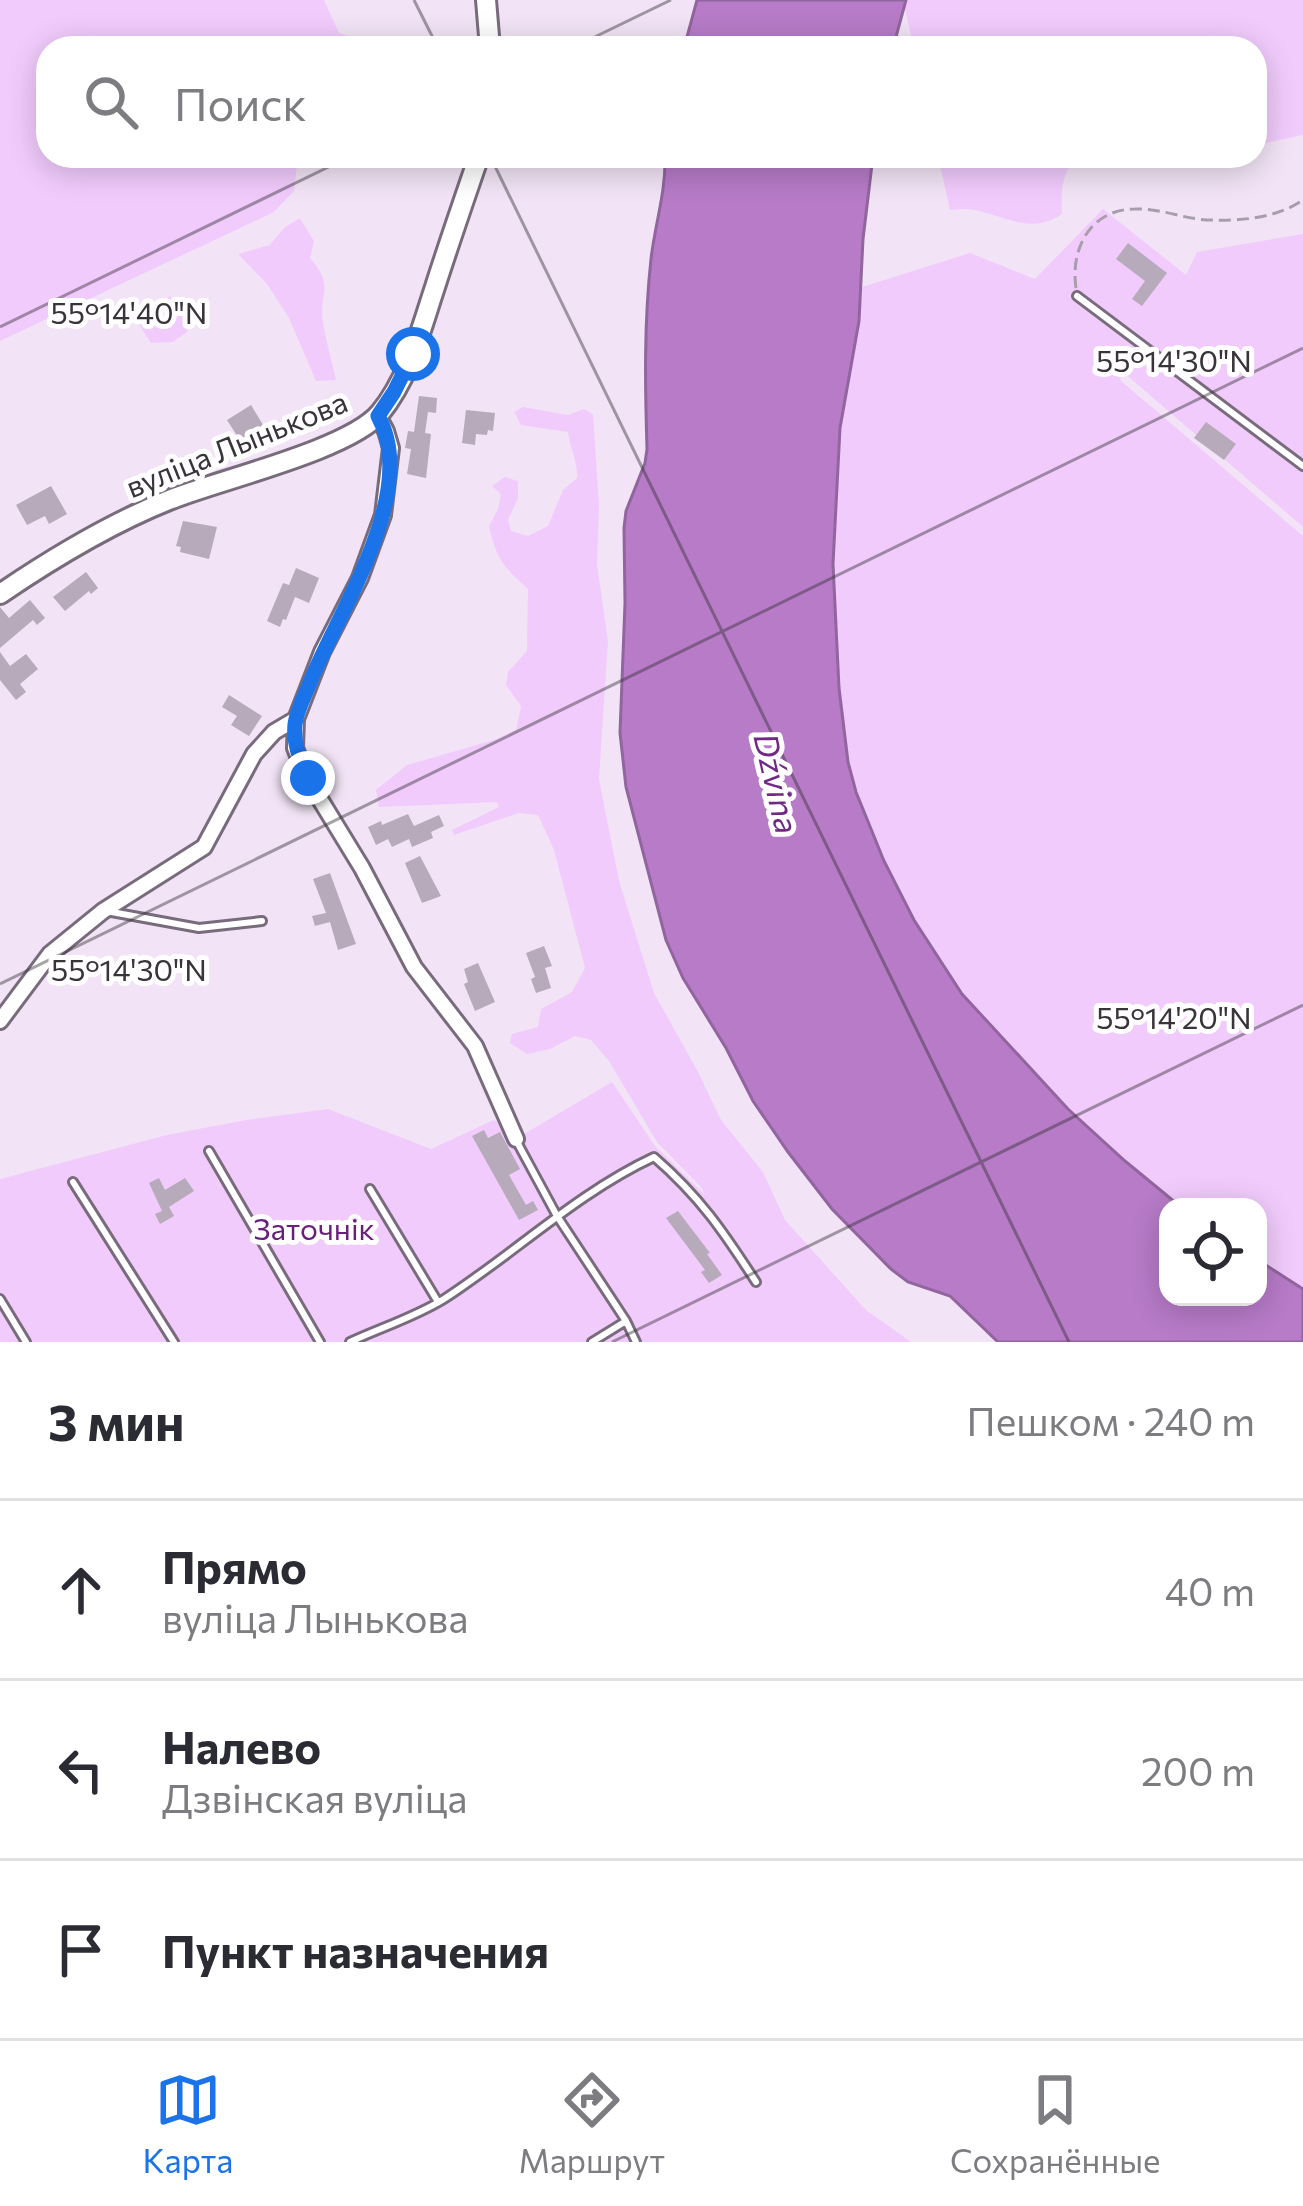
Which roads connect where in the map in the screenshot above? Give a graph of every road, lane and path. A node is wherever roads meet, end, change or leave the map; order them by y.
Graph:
1 (487, 0) edge
2 (489, 36) edge
3 (475, 168) edge
4 (1303, 200) edge
5 (1077, 296) joint
6 (378, 416) junction
7 (1303, 466) edge
8 (0, 594) edge
9 (296, 719) junction
10 (103, 911) junction
11 (262, 921) dead end
12 (0, 1021) edge
13 (516, 1139) joint
14 (209, 1151) dead end
15 (73, 1182) dead end
16 (370, 1189) dead end
17 (557, 1216) junction
18 (756, 1282) dead end
19 (0, 1299) edge
20 (438, 1302) junction
21 (626, 1321) junction
22 (26, 1342) edge
23 (174, 1342) edge
24 (320, 1342) edge
25 (350, 1342) edge
26 (592, 1342) edge
27 (636, 1342) edge

1 - 2 street
3 - 6 street, вуліца Лынькова
4 - 5 path
5 - 7 lane
6 - 8 street, вуліца Лынькова
6 - 9 street
9 - 10 street
9 - 13 street
10 - 11 lane
10 - 12 street
13 - 17 lane
14 - 24 lane
15 - 23 lane
16 - 20 lane
17 - 18 lane
17 - 20 lane
17 - 21 lane
19 - 22 lane
20 - 25 lane
21 - 26 lane
21 - 27 lane

